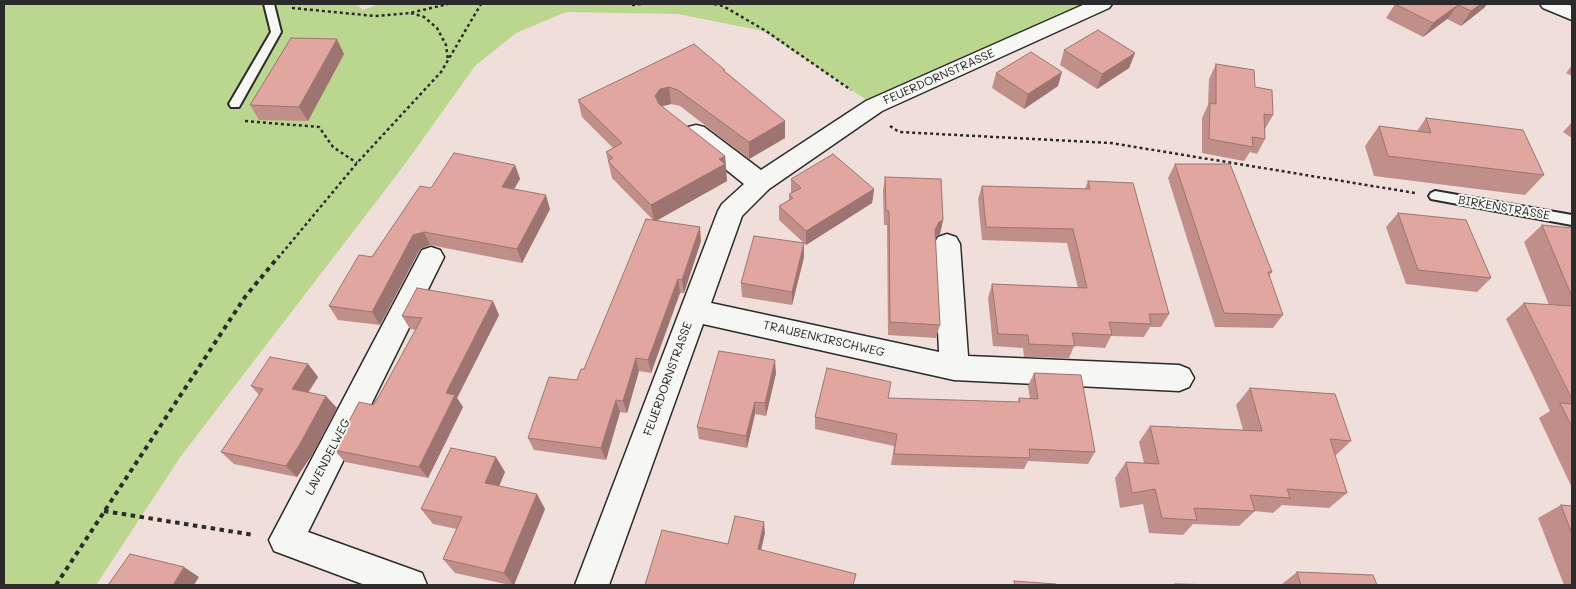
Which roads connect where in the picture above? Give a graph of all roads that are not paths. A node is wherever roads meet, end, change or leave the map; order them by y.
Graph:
1 (269, 4) edge
2 (1102, 4) edge
3 (1550, 4) edge
4 (1572, 14) edge
5 (235, 104) road end
6 (678, 120) edge
7 (760, 183) junction
8 (1435, 196) road end
9 (1572, 220) edge
10 (948, 244) dead end
11 (431, 257) dead end
12 (693, 310) junction
13 (954, 368) junction
14 (1179, 378) dead end
15 (410, 585) edge
16 (592, 585) edge

1 - 5 lane
2 - 7 street, FEUERDORNSTRASSE
3 - 4 street
6 - 7 street
7 - 12 street, FEUERDORNSTRASSE
8 - 9 lane, BIRKENSTRASSE
10 - 13 street
11 - 15 street, LAVENDELWEG
12 - 13 street, TRAUBENKIRSCHWEG
12 - 16 street, FEUERDORNSTRASSE
13 - 14 street, TRAUBENKIRSCHWEG

